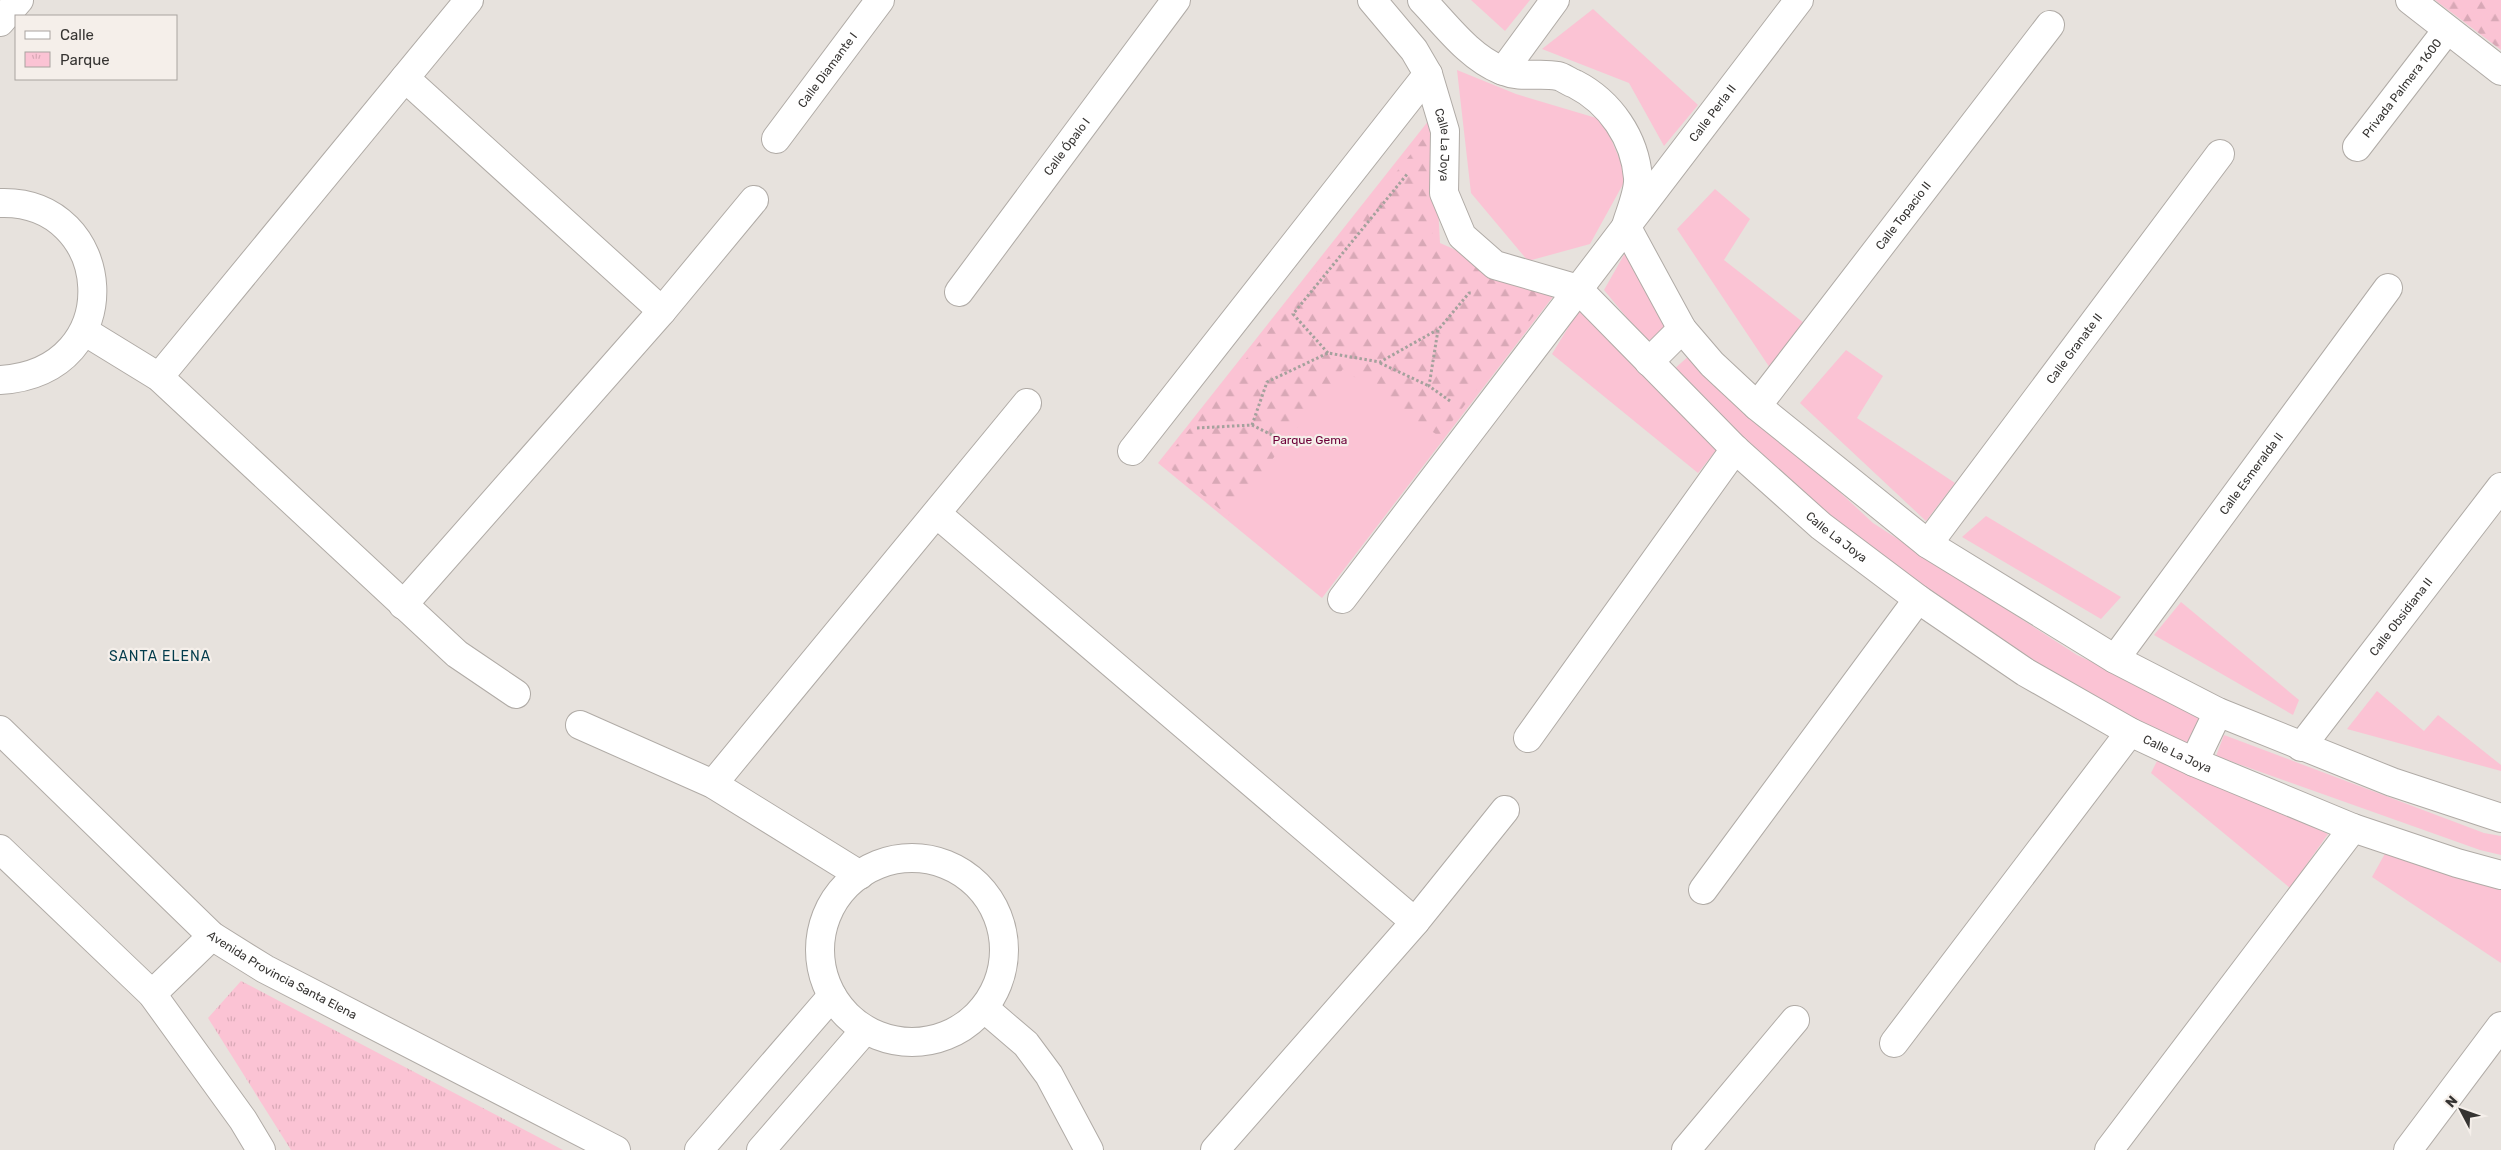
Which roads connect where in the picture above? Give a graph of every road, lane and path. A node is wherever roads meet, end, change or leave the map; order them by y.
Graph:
1 (19, 0) edge
2 (469, 0) edge
3 (880, 0) edge
4 (1176, 0) edge
5 (1372, 0) edge
6 (1422, 0) edge
7 (1555, 0) edge
8 (1799, 0) edge
9 (2410, 0) edge
10 (0, 22) edge
11 (2050, 25) dead end
12 (2448, 30) junction
13 (1502, 71) junction
14 (2501, 71) edge
15 (1428, 74) junction
16 (405, 78) junction
17 (776, 139) dead end
18 (2357, 146) dead end
19 (2220, 154) dead end
20 (1410, 170) dead end
21 (754, 200) dead end
22 (0, 204) edge
23 (1626, 226) junction
24 (2388, 288) dead end
25 (1578, 289) junction
26 (959, 292) dead end
27 (1478, 296) dead end
28 (662, 311) junction
29 (1682, 329) junction
30 (1438, 330) junction
31 (84, 331) junction
32 (1328, 353) junction
33 (1380, 362) junction
34 (1649, 362) junction
35 (159, 377) junction
36 (0, 380) edge
37 (1429, 386) junction
38 (1026, 403) dead end
39 (1456, 405) dead end
40 (1757, 406) junction
41 (1252, 425) junction
42 (1197, 428) dead end
43 (1282, 440) dead end
44 (1734, 449) junction
45 (1132, 451) dead end
46 (2501, 487) edge
47 (937, 514) junction
48 (1928, 544) junction
49 (1342, 599) dead end
50 (1918, 599) junction
51 (402, 605) junction
52 (2115, 660) junction
53 (516, 694) dead end
54 (2218, 712) junction
55 (580, 725) dead end
56 (0, 730) edge
57 (2130, 732) junction
58 (1528, 738) dead end
59 (2301, 747) junction
60 (2194, 762) junction
61 (713, 784) junction
62 (1505, 810) dead end
63 (2501, 818) edge
64 (2354, 828) junction
65 (0, 850) edge
66 (860, 875) junction
67 (2501, 875) edge
68 (1703, 890) dead end
69 (1415, 922) junction
70 (212, 936) junction
71 (152, 994) junction
72 (832, 996) junction
73 (984, 1008) junction
74 (1794, 1020) dead end
75 (2501, 1026) edge
76 (865, 1030) junction
77 (1894, 1043) dead end
78 (1694, 1147) edge
79 (261, 1150) edge
80 (616, 1150) edge
81 (698, 1150) edge
82 (761, 1150) edge
83 (1088, 1150) edge
84 (1215, 1150) edge
85 (2108, 1150) edge
86 (2408, 1150) edge

1 - 10 street
2 - 16 street
3 - 17 street, Calle Diamante I
4 - 26 street, Calle Ópalo I
5 - 15 street, Calle La Joya
6 - 13 street
7 - 13 street
8 - 23 street, Calle Perla II
9 - 12 street
11 - 40 street, Calle Topacio II
12 - 14 street
12 - 18 street, Privada Palmera 1600
13 - 23 street
15 - 25 street, Calle La Joya
15 - 45 street
16 - 28 street
16 - 35 street
19 - 48 street, Calle Granate II
20 - 32 path
21 - 28 street
22 - 31 street
23 - 25 street, Calle Perla II
23 - 29 street
24 - 52 street, Calle Esmeralda II
25 - 34 street, Calle La Joya
25 - 49 street, Calle Perla II
27 - 30 path
28 - 51 street
29 - 34 street
29 - 40 street
30 - 33 path
30 - 37 path
31 - 35 street
31 - 36 street
32 - 33 path
32 - 41 path
33 - 37 path
34 - 44 street, Calle La Joya
35 - 51 street
37 - 39 path
38 - 47 street
40 - 48 street
41 - 42 path
41 - 43 path
44 - 50 street, Calle La Joya
44 - 58 street
46 - 59 street, Calle Obsidiana II
47 - 61 street
47 - 69 street
48 - 52 street
50 - 57 street, Calle La Joya
50 - 68 street
51 - 53 street
52 - 54 street
54 - 59 street
54 - 60 street
55 - 61 street
56 - 70 street, Avenida Provincia Santa Elena
57 - 60 street, Calle La Joya
57 - 77 street
59 - 63 street
60 - 64 street, Calle La Joya
61 - 66 street
62 - 69 street
64 - 67 street, Calle La Joya
64 - 85 street
65 - 71 street
66 - 72 street
66 - 73 street
69 - 84 street
70 - 71 street
70 - 80 street, Avenida Provincia Santa Elena
71 - 79 street
72 - 76 street
72 - 81 street
73 - 76 street
73 - 83 street
74 - 78 street
75 - 86 street
76 - 82 street

